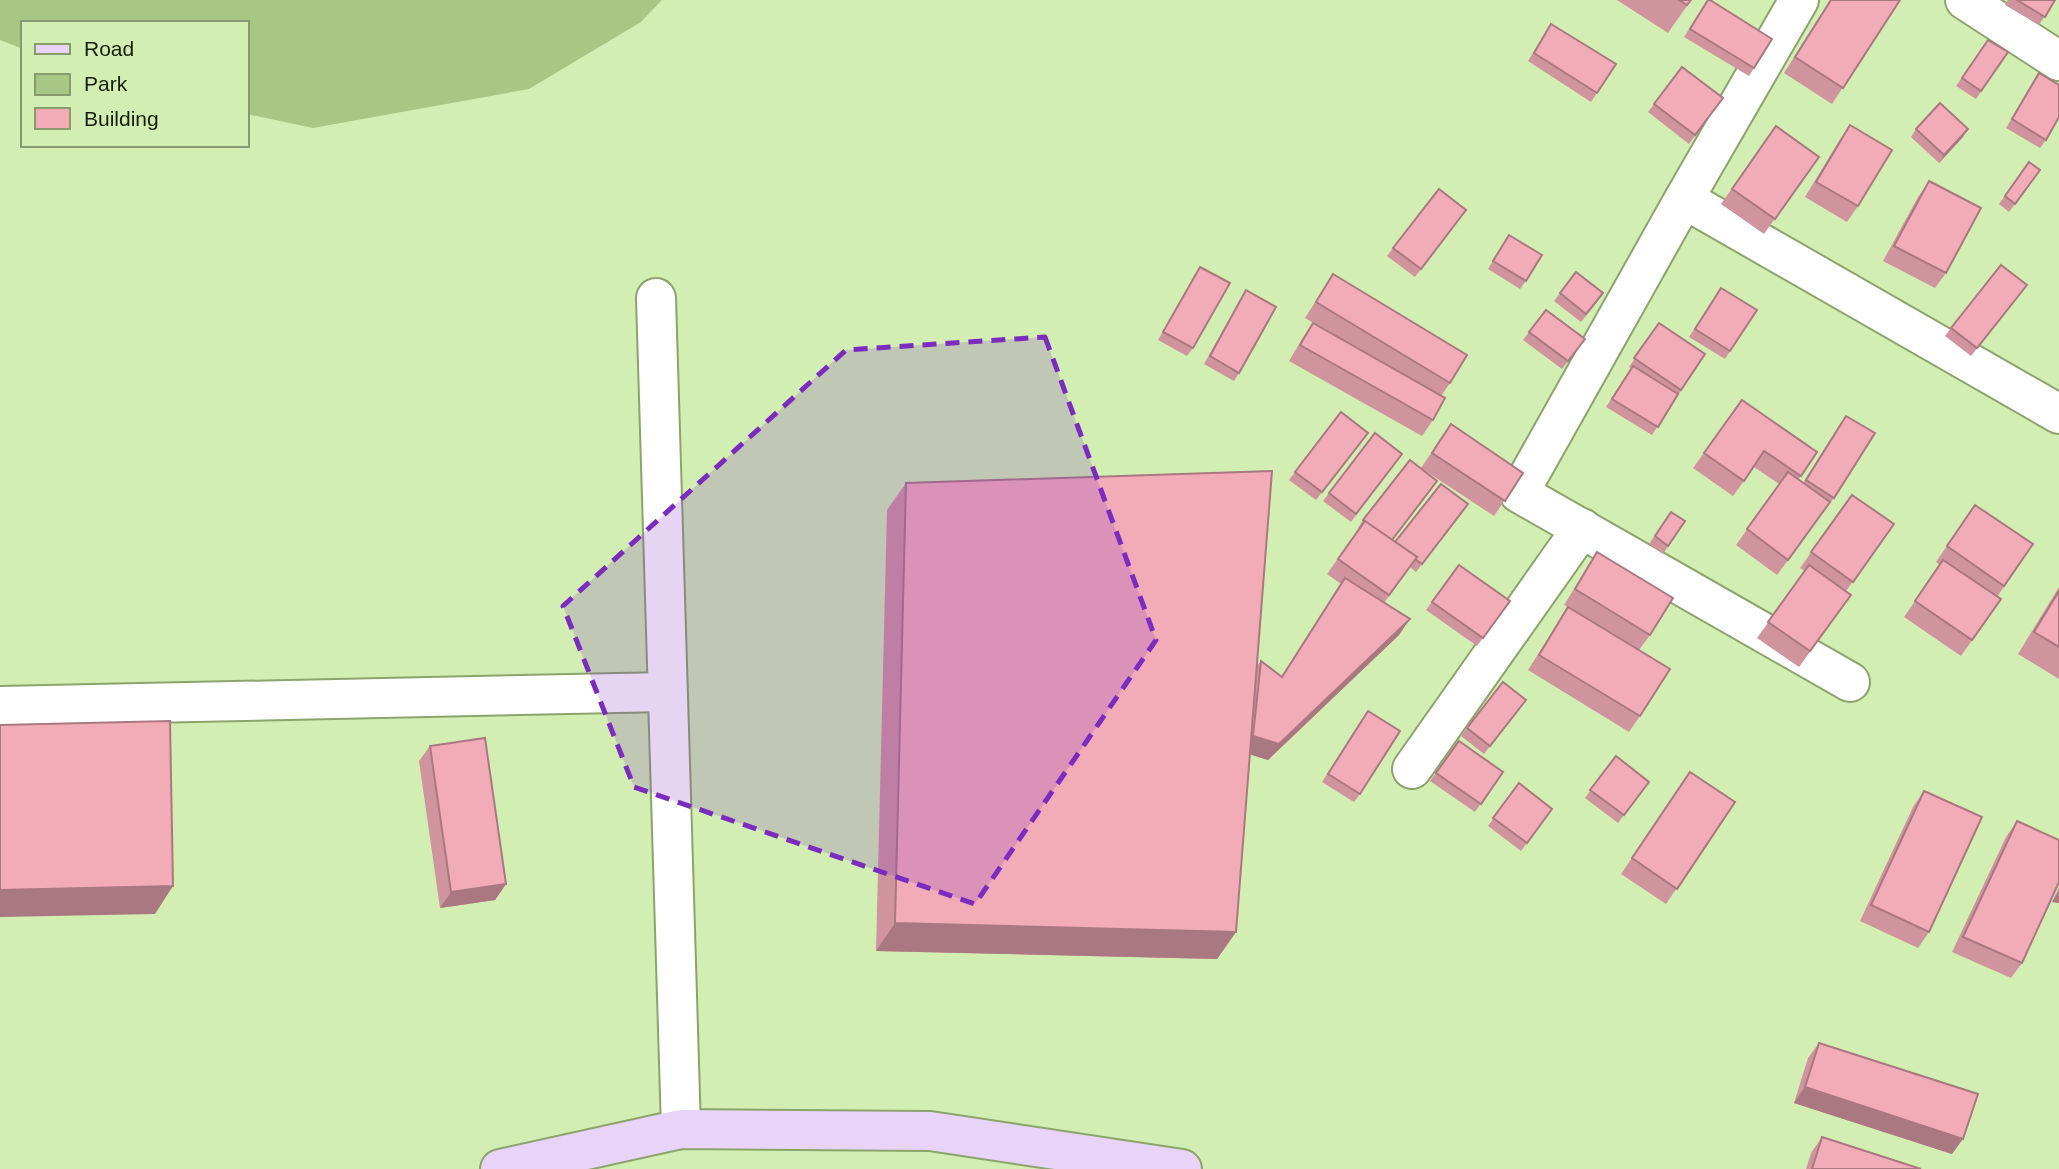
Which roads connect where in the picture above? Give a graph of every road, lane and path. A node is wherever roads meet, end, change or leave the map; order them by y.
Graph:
1 (1800, 0) edge
2 (1965, 0) edge
3 (2059, 61) edge
4 (1684, 199) junction
5 (656, 298) dead end
6 (2059, 414) edge
7 (1582, 528) junction
8 (1850, 682) dead end
9 (667, 692) junction
10 (0, 706) edge
11 (1412, 769) dead end
12 (681, 1129) junction
13 (500, 1169) edge
14 (1182, 1169) edge

1 - 4 street
2 - 3 street
4 - 6 street
4 - 7 street
5 - 9 street
7 - 8 street
7 - 11 street
9 - 10 street
9 - 12 street
12 - 13 street
12 - 14 street

